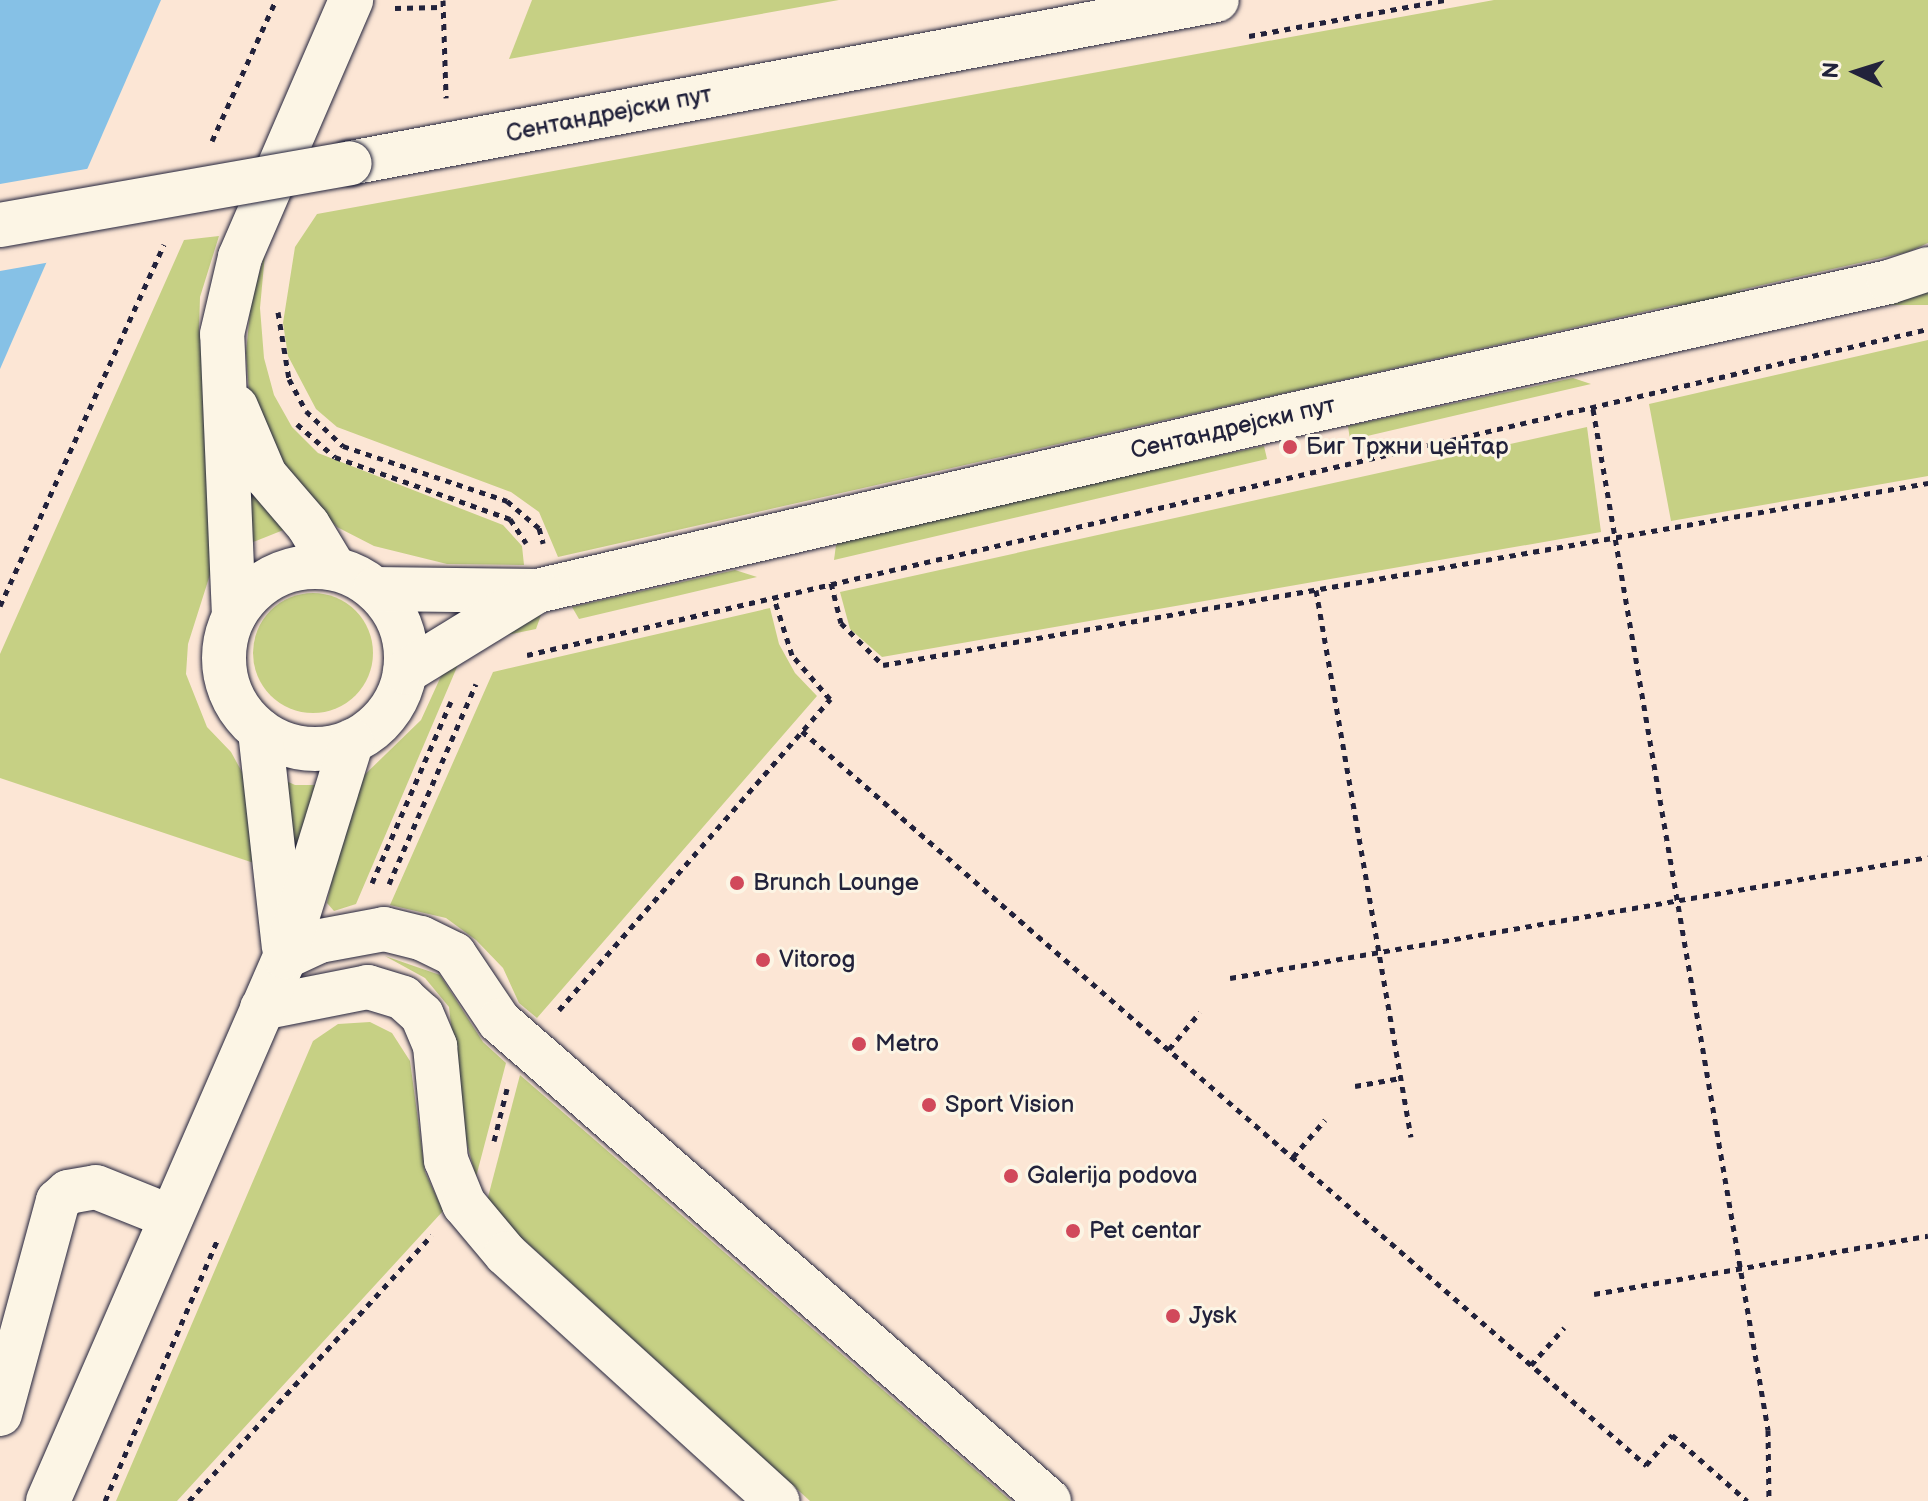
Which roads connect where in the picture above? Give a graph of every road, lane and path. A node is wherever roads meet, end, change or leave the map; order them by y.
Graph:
1 (276, 0) edge
2 (443, 0) edge
3 (1217, 0) edge
4 (369, 4) edge
5 (440, 7) junction
6 (447, 110) dead end
7 (210, 144) dead end
8 (0, 225) edge
9 (171, 231) dead end
10 (1928, 269) edge
11 (278, 301) dead end
12 (1928, 329) edge
13 (228, 386) junction
14 (1593, 409) junction
15 (294, 420) dead end
16 (1928, 483) edge
17 (1615, 537) junction
18 (334, 568) junction
19 (831, 583) junction
20 (375, 589) junction
21 (545, 589) junction
22 (1316, 590) junction
23 (774, 598) junction
24 (0, 606) edge
25 (234, 616) junction
26 (570, 644) junction
27 (514, 658) dead end
28 (405, 672) junction
29 (478, 679) dead end
30 (455, 691) dead end
31 (260, 731) junction
32 (802, 731) junction
33 (352, 741) junction
34 (1928, 857) edge
35 (1677, 900) junction
36 (354, 937) junction
37 (1379, 952) junction
38 (285, 957) junction
39 (1230, 978) dead end
40 (262, 1008) junction
41 (1200, 1012) dead end
42 (556, 1014) dead end
43 (1169, 1049) junction
44 (1400, 1078) junction
45 (508, 1085) dead end
46 (1355, 1086) dead end
47 (1325, 1120) dead end
48 (1411, 1137) dead end
49 (493, 1144) dead end
50 (1293, 1157) junction
51 (171, 1217) junction
52 (223, 1227) dead end
53 (436, 1231) dead end
54 (1928, 1236) edge
55 (1741, 1269) junction
56 (1594, 1294) dead end
57 (1564, 1328) dead end
58 (1531, 1365) junction
59 (0, 1414) edge
60 (48, 1501) edge
61 (105, 1501) edge
62 (189, 1501) edge
63 (777, 1501) edge
64 (1049, 1501) edge
65 (1747, 1501) edge
66 (1769, 1501) edge

1 - 7 path
2 - 5 path
3 - 8 street, Сентандрејски пут, bridge
4 - 5 path
4 - 13 street
5 - 6 path
9 - 24 path
10 - 21 street, Сентандрејски пут
11 - 21 path
12 - 14 path
13 - 18 street
13 - 25 street
14 - 17 path
14 - 19 path
15 - 21 path
16 - 17 path
17 - 22 path
17 - 35 path
18 - 20 street
18 - 25 street
19 - 22 path
19 - 23 path
20 - 21 street
20 - 28 street
21 - 26 path
21 - 28 street
22 - 37 path
23 - 26 path
23 - 32 path
25 - 31 street
26 - 27 path
28 - 33 street
29 - 36 path
30 - 36 path
31 - 33 street
31 - 38 street
32 - 42 path
32 - 43 path
33 - 38 street
34 - 35 path
35 - 37 path
35 - 55 path
36 - 38 street
36 - 64 street
37 - 39 path
37 - 44 path
38 - 40 street
40 - 51 street
40 - 63 street
41 - 43 path
43 - 50 path
44 - 46 path
44 - 48 path
45 - 49 path
47 - 50 path
50 - 58 path
51 - 59 street
51 - 60 street
52 - 61 path
53 - 62 path
54 - 55 path
55 - 56 path
55 - 66 path
57 - 58 path
58 - 65 path

